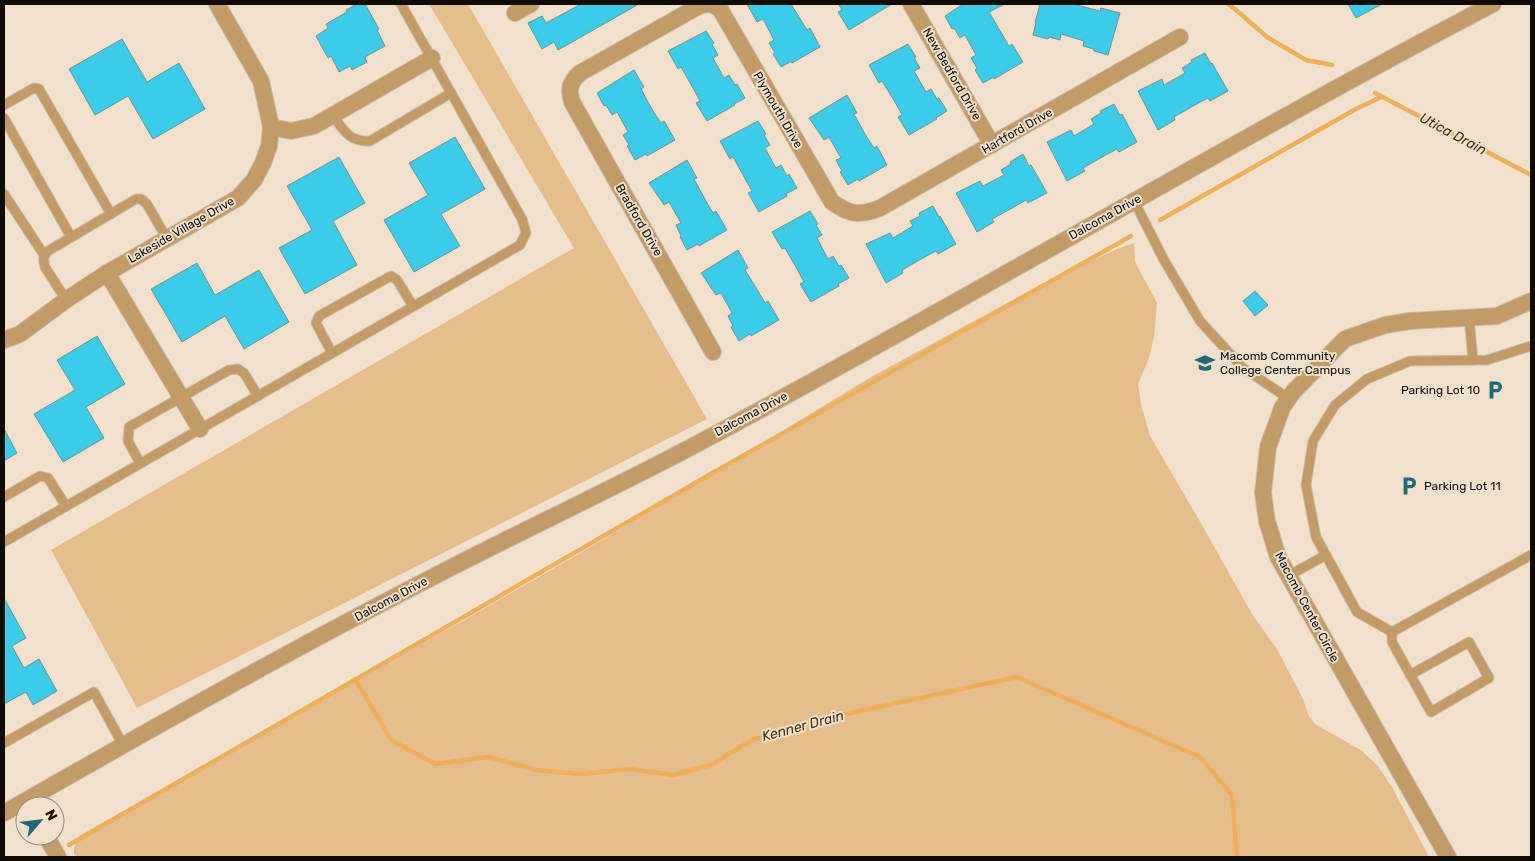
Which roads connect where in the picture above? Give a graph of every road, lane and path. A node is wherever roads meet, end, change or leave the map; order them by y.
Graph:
1 (217, 4) edge
2 (401, 4) edge
3 (531, 4) edge
4 (707, 4) edge
5 (711, 4) edge
6 (911, 4) edge
7 (1493, 4) edge
8 (515, 13) dead end
9 (1180, 37) dead end
10 (432, 58) junction
11 (451, 93) junction
12 (4, 105) edge
13 (332, 116) junction
14 (4, 118) edge
15 (271, 128) junction
16 (992, 145) junction
17 (4, 194) edge
18 (1134, 201) junction
19 (850, 212) joint
20 (111, 214) junction
21 (72, 237) junction
22 (167, 239) junction
23 (44, 255) junction
24 (107, 273) junction
25 (66, 300) junction
26 (1531, 301) edge
27 (413, 306) junction
28 (1469, 318) junction
29 (4, 340) edge
30 (1531, 346) edge
31 (713, 352) dead end
32 (332, 353) junction
33 (1473, 360) junction
34 (181, 396) junction
35 (258, 396) junction
36 (1288, 398) junction
37 (200, 429) junction
38 (140, 464) junction
39 (4, 497) edge
40 (66, 506) junction
41 (4, 542) edge
42 (1326, 555) junction
43 (1531, 555) edge
44 (1288, 576) junction
45 (1392, 632) junction
46 (1410, 675) junction
47 (4, 743) edge
48 (123, 745) junction
49 (40, 796) edge
50 (52, 846) edge
51 (58, 857) edge
52 (1448, 857) edge

1 - 15 street, Lakeside Village Drive
2 - 10 lane
3 - 8 street
4 - 31 street, Bradford Drive
5 - 19 street, Plymouth Drive
6 - 16 street, New Bedford Drive
7 - 18 street, Dalcoma Drive
9 - 16 street, Hartford Drive
10 - 11 lane
10 - 13 street
11 - 13 lane
11 - 27 lane
12 - 20 lane
13 - 15 street
14 - 21 lane
15 - 22 street, Lakeside Village Drive
16 - 19 street, Hartford Drive
17 - 23 lane
18 - 36 lane
18 - 48 street, Dalcoma Drive
20 - 21 lane
20 - 22 lane
21 - 23 lane
22 - 24 street, Lakeside Village Drive
23 - 25 lane
24 - 25 street, Lakeside Village Drive
24 - 34 street
25 - 29 street, Lakeside Village Drive
26 - 28 street, Macomb Center Circle
27 - 32 lane
27 - 32 lane
28 - 33 lane
28 - 36 street, Macomb Center Circle
30 - 33 lane
32 - 35 lane
33 - 42 lane
34 - 35 lane
34 - 37 street
34 - 38 lane
35 - 37 lane
36 - 44 street, Macomb Center Circle
37 - 38 lane
38 - 40 lane
39 - 40 lane
40 - 41 lane
42 - 44 lane
42 - 45 lane
43 - 45 lane
44 - 52 street, Macomb Center Circle
45 - 46 lane
46 - 46 lane
47 - 48 lane
48 - 49 street, Dalcoma Drive
50 - 51 street

